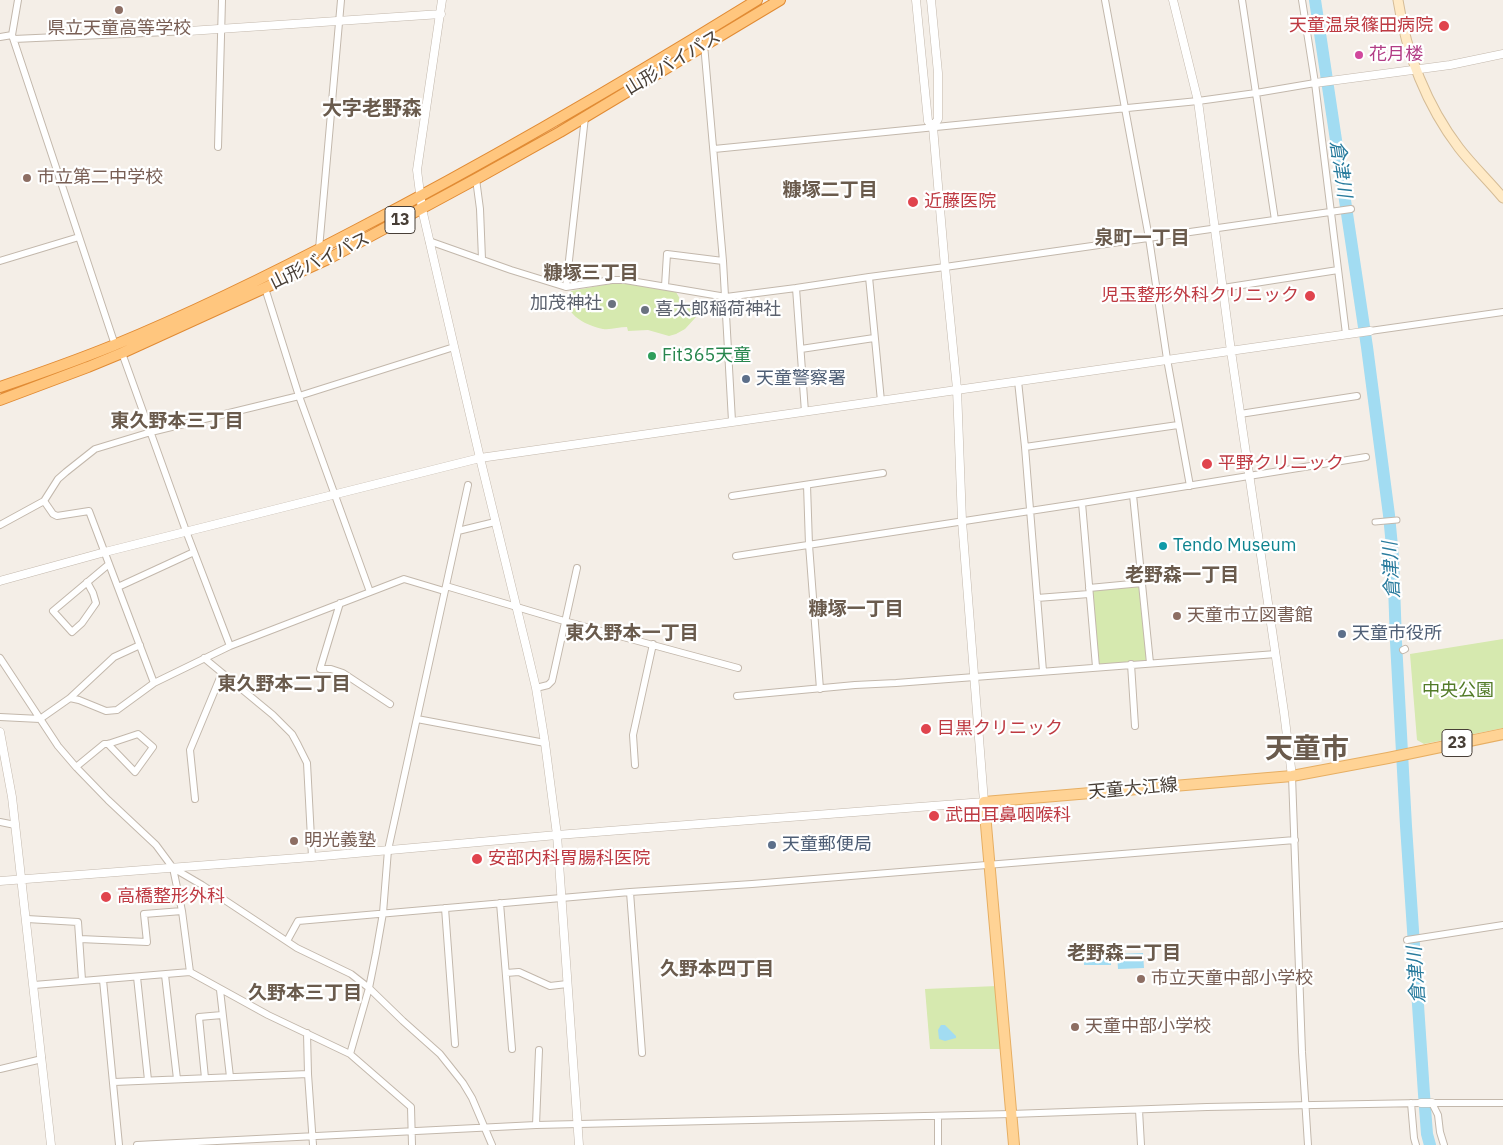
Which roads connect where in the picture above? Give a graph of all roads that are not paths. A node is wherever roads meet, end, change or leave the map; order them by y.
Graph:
1 (18, 0) edge
2 (222, 0) edge
3 (341, 0) edge
4 (442, 0) edge
5 (757, 0) edge
6 (780, 0) edge
7 (916, 0) edge
8 (931, 0) edge
9 (1105, 0) edge
10 (1173, 0) edge
11 (1242, 0) edge
12 (1302, 0) edge
13 (1398, 0) edge
14 (441, 14) junction
15 (339, 21) junction
16 (221, 28) junction
17 (189, 31) joint
18 (0, 37) edge
19 (13, 37) junction
20 (704, 44) junction
21 (1503, 54) edge
22 (1416, 69) junction
23 (1315, 83) junction
24 (1256, 93) junction
25 (1198, 101) junction
26 (1124, 108) junction
27 (585, 117) junction
28 (933, 127) junction
29 (218, 147) dead end
30 (714, 149) junction
31 (476, 179) junction
32 (420, 197) junction
33 (1503, 198) edge
34 (422, 209) junction
35 (1351, 209) dead end
36 (1333, 211) junction
37 (1275, 220) junction
38 (1215, 228) junction
39 (78, 237) junction
40 (1149, 238) junction
41 (429, 241) junction
42 (319, 249) junction
43 (482, 259) junction
44 (0, 261) edge
45 (723, 261) junction
46 (945, 267) junction
47 (1338, 270) junction
48 (869, 277) junction
49 (566, 286) junction
50 (665, 286) junction
51 (265, 288) junction
52 (796, 288) junction
53 (1223, 288) junction
54 (726, 297) junction
55 (1503, 312) edge
56 (1370, 331) joint
57 (1349, 334) junction
58 (874, 338) junction
59 (454, 347) junction
60 (118, 349) junction
61 (801, 349) junction
62 (1231, 351) junction
63 (1167, 360) junction
64 (1018, 381) junction
65 (0, 388) edge
66 (957, 389) junction
67 (299, 396) junction
68 (1357, 396) dead end
69 (0, 400) edge
70 (880, 401) junction
71 (805, 412) junction
72 (1240, 414) junction
73 (732, 421) junction
74 (1178, 424) junction
75 (151, 432) junction
76 (1024, 447) junction
77 (480, 458) junction
78 (1366, 458) dead end
79 (883, 473) dead end
80 (1250, 476) junction
81 (468, 485) dead end
82 (806, 485) junction
83 (1190, 486) junction
84 (336, 494) junction
85 (1133, 495) junction
86 (732, 496) dead end
87 (44, 501) junction
88 (1082, 503) junction
89 (1030, 511) junction
90 (1397, 520) dead end
91 (962, 521) junction
92 (495, 522) junction
93 (1375, 522) dead end
94 (0, 525) edge
95 (186, 531) junction
96 (458, 531) junction
97 (810, 545) junction
98 (105, 552) junction
99 (194, 552) junction
100 (736, 556) dead end
101 (109, 564) junction
102 (577, 568) dead end
103 (0, 581) edge
104 (87, 582) junction
105 (1142, 584) junction
106 (118, 587) junction
107 (445, 589) junction
108 (1089, 591) junction
109 (370, 592) junction
110 (1038, 598) junction
111 (340, 604) junction
112 (516, 607) junction
113 (564, 621) junction
114 (653, 644) junction
115 (140, 645) junction
116 (230, 646) junction
117 (1276, 654) junction
118 (0, 658) edge
119 (204, 658) junction
120 (1150, 663) junction
121 (1131, 664) junction
122 (1096, 667) junction
123 (738, 668) dead end
124 (1043, 672) junction
125 (222, 673) junction
126 (975, 677) junction
127 (154, 683) junction
128 (536, 688) junction
129 (820, 689) junction
130 (737, 696) dead end
131 (70, 698) junction
132 (390, 704) dead end
133 (0, 717) edge
134 (40, 719) junction
135 (417, 720) junction
136 (1135, 726) dead end
137 (0, 732) edge
138 (1503, 734) edge
139 (545, 743) junction
140 (108, 744) junction
141 (636, 765) dead end
142 (76, 767) junction
143 (1292, 776) junction
144 (195, 799) dead end
145 (984, 802) junction
146 (0, 822) edge
147 (15, 825) junction
148 (557, 836) junction
149 (1295, 840) junction
150 (388, 850) junction
151 (312, 857) junction
152 (990, 865) junction
153 (173, 868) junction
154 (22, 880) junction
155 (0, 882) edge
156 (630, 892) junction
157 (561, 899) junction
158 (500, 903) junction
159 (445, 908) junction
160 (182, 910) junction
161 (383, 912) junction
162 (26, 920) junction
163 (1503, 925) edge
164 (80, 939) junction
165 (1407, 940) dead end
166 (287, 941) junction
167 (190, 972) junction
168 (506, 973) junction
169 (165, 975) junction
170 (138, 977) junction
171 (82, 980) junction
172 (103, 980) junction
173 (568, 984) junction
174 (34, 985) junction
175 (369, 988) junction
176 (220, 990) junction
177 (222, 1015) junction
178 (307, 1033) junction
179 (454, 1044) dead end
180 (512, 1049) dead end
181 (539, 1050) dead end
182 (642, 1053) dead end
183 (350, 1054) junction
184 (42, 1059) junction
185 (0, 1069) edge
186 (308, 1074) junction
187 (230, 1077) junction
188 (205, 1078) junction
189 (176, 1079) junction
190 (148, 1080) junction
191 (114, 1082) junction
192 (1411, 1103) junction
193 (1421, 1103) joint
194 (1432, 1103) junction
195 (1503, 1103) edge
196 (1305, 1105) junction
197 (1139, 1110) junction
198 (1011, 1114) junction
199 (938, 1116) junction
200 (578, 1124) junction
201 (536, 1125) junction
202 (485, 1128) junction
203 (412, 1131) junction
204 (312, 1136) junction
205 (51, 1145) edge
206 (120, 1145) edge
207 (137, 1145) edge
208 (313, 1145) edge
209 (412, 1145) edge
210 (492, 1145) edge
211 (579, 1145) edge
212 (938, 1145) edge
213 (1014, 1145) edge
214 (1141, 1145) edge
215 (1308, 1145) edge
216 (1416, 1145) edge
217 (1444, 1145) edge

1 - 19 street
2 - 16 street
3 - 15 street
4 - 14 street
5 - 32 highway, 山形バイパス / 13
6 - 20 highway, 山形バイパス / 13
7 - 28 street
8 - 28 street
9 - 26 street
10 - 25 street
11 - 24 street
12 - 23 street
13 - 22 main road
14 - 15 street
14 - 32 street
15 - 16 street
15 - 42 street
16 - 17 street
16 - 29 street
17 - 19 street
18 - 19 street
19 - 39 street
20 - 27 highway, 山形バイパス / 13
20 - 30 street
21 - 22 street
22 - 23 street
22 - 33 main road
23 - 24 street
23 - 36 street
24 - 25 street
24 - 37 street
25 - 26 street
25 - 38 street
26 - 28 street
26 - 40 street
27 - 31 highway, 山形バイパス / 13
27 - 49 street
28 - 30 street
28 - 46 street
30 - 45 street
31 - 34 highway, 山形バイパス / 13
31 - 43 street
32 - 34 street
32 - 42 highway, 山形バイパス / 13
34 - 41 street
34 - 51 highway, 山形バイパス / 13
35 - 36 street
36 - 37 street
36 - 47 street
37 - 38 street
38 - 40 street
38 - 53 street
39 - 44 street
39 - 60 street
40 - 46 street
40 - 63 street
41 - 43 street
41 - 59 street
42 - 60 highway, 山形バイパス / 13
43 - 49 street
45 - 50 street
45 - 54 street
46 - 48 street
46 - 66 street
47 - 53 street
47 - 57 street
48 - 52 street
48 - 58 street
49 - 50 street
50 - 54 street
51 - 60 highway, 山形バイパス / 13
51 - 67 street
52 - 54 street
52 - 61 street
53 - 62 street
54 - 73 street
55 - 56 street
56 - 57 street
57 - 62 street
58 - 61 street
58 - 70 street
59 - 67 street
59 - 77 street
60 - 65 highway, 山形バイパス / 13
60 - 69 highway, 山形バイパス / 13
60 - 75 street
61 - 71 street
62 - 63 street
62 - 72 street
63 - 64 street
63 - 74 street
64 - 66 street
64 - 76 street
66 - 70 street
66 - 91 street
67 - 75 street
67 - 84 street
68 - 72 street
70 - 71 street
71 - 73 street
72 - 80 street
73 - 77 street
74 - 76 street
74 - 83 street
75 - 87 street
75 - 95 street
76 - 89 street
77 - 84 street
77 - 92 street
78 - 80 street
79 - 82 street
80 - 83 street
80 - 117 street
81 - 96 street
82 - 86 street
82 - 97 street
83 - 85 street
84 - 95 street
84 - 109 street
85 - 88 street
85 - 105 street
87 - 94 street
87 - 98 street
88 - 89 street
88 - 108 street
89 - 91 street
89 - 110 street
90 - 93 street
91 - 97 street
91 - 126 street
92 - 96 street
92 - 112 street
95 - 98 street
95 - 99 street
96 - 107 street
97 - 100 street
97 - 129 street
98 - 101 street
98 - 103 street
99 - 106 street
99 - 116 street
101 - 104 street
101 - 106 street
102 - 113 street
104 - 104 street
105 - 108 street
105 - 120 street
106 - 115 street
107 - 109 street
107 - 112 street
107 - 135 street
108 - 110 street
108 - 122 street
109 - 111 street
110 - 124 street
111 - 116 street
111 - 132 street
112 - 113 street
112 - 128 street
113 - 114 street
113 - 128 street
114 - 123 street
114 - 141 street
115 - 127 street
115 - 131 street
116 - 119 street
117 - 120 street
117 - 143 street
118 - 134 street
119 - 125 street
119 - 127 street
120 - 121 street
121 - 122 street
121 - 136 street
122 - 124 street
124 - 126 street
125 - 144 street
125 - 151 street
126 - 129 street
126 - 145 street
127 - 131 street
128 - 139 street
129 - 130 street
131 - 134 street
133 - 134 street
134 - 142 street
135 - 139 street
135 - 150 street
137 - 147 street
138 - 143 main road, 天童大江線 / 23
139 - 148 street
140 - 140 street
140 - 142 street
142 - 153 street
143 - 145 main road, 天童大江線 / 23
143 - 149 street
145 - 148 street
145 - 152 main road
146 - 147 street
147 - 154 street
148 - 150 street
148 - 157 street
149 - 152 street
149 - 196 street
150 - 151 street
150 - 161 street
151 - 153 street
152 - 156 street
152 - 198 main road
153 - 154 street
153 - 160 street
153 - 166 street
154 - 155 street
154 - 162 street
156 - 157 street
156 - 182 street
157 - 158 street
157 - 173 street
158 - 159 street
158 - 168 street
159 - 161 street
159 - 179 street
160 - 164 street
160 - 167 street
161 - 166 street
161 - 175 street
162 - 164 street
162 - 174 street
163 - 165 street
164 - 171 street
166 - 175 street
167 - 169 street
167 - 176 street
168 - 173 street
168 - 180 street
169 - 170 street
169 - 189 street
170 - 172 street
170 - 190 street
171 - 172 street
171 - 174 street
172 - 191 street
173 - 200 street
174 - 184 street
175 - 183 street
175 - 202 street
176 - 177 street
176 - 178 street
177 - 187 street
177 - 188 street
178 - 183 street
178 - 186 street
181 - 201 street
183 - 203 street
184 - 185 street
184 - 205 street
186 - 187 street
186 - 204 street
187 - 188 street
188 - 189 street
189 - 190 street
190 - 191 street
191 - 206 street
192 - 193 street
192 - 196 street
192 - 216 street
193 - 194 street
194 - 195 street
194 - 217 street
196 - 197 street
196 - 215 street
197 - 198 street
197 - 214 street
198 - 199 street
198 - 213 main road
199 - 200 street
199 - 212 street
200 - 201 street
200 - 211 street
201 - 202 street
202 - 203 street
202 - 210 street
203 - 204 street
203 - 209 street
204 - 207 street
204 - 208 street

